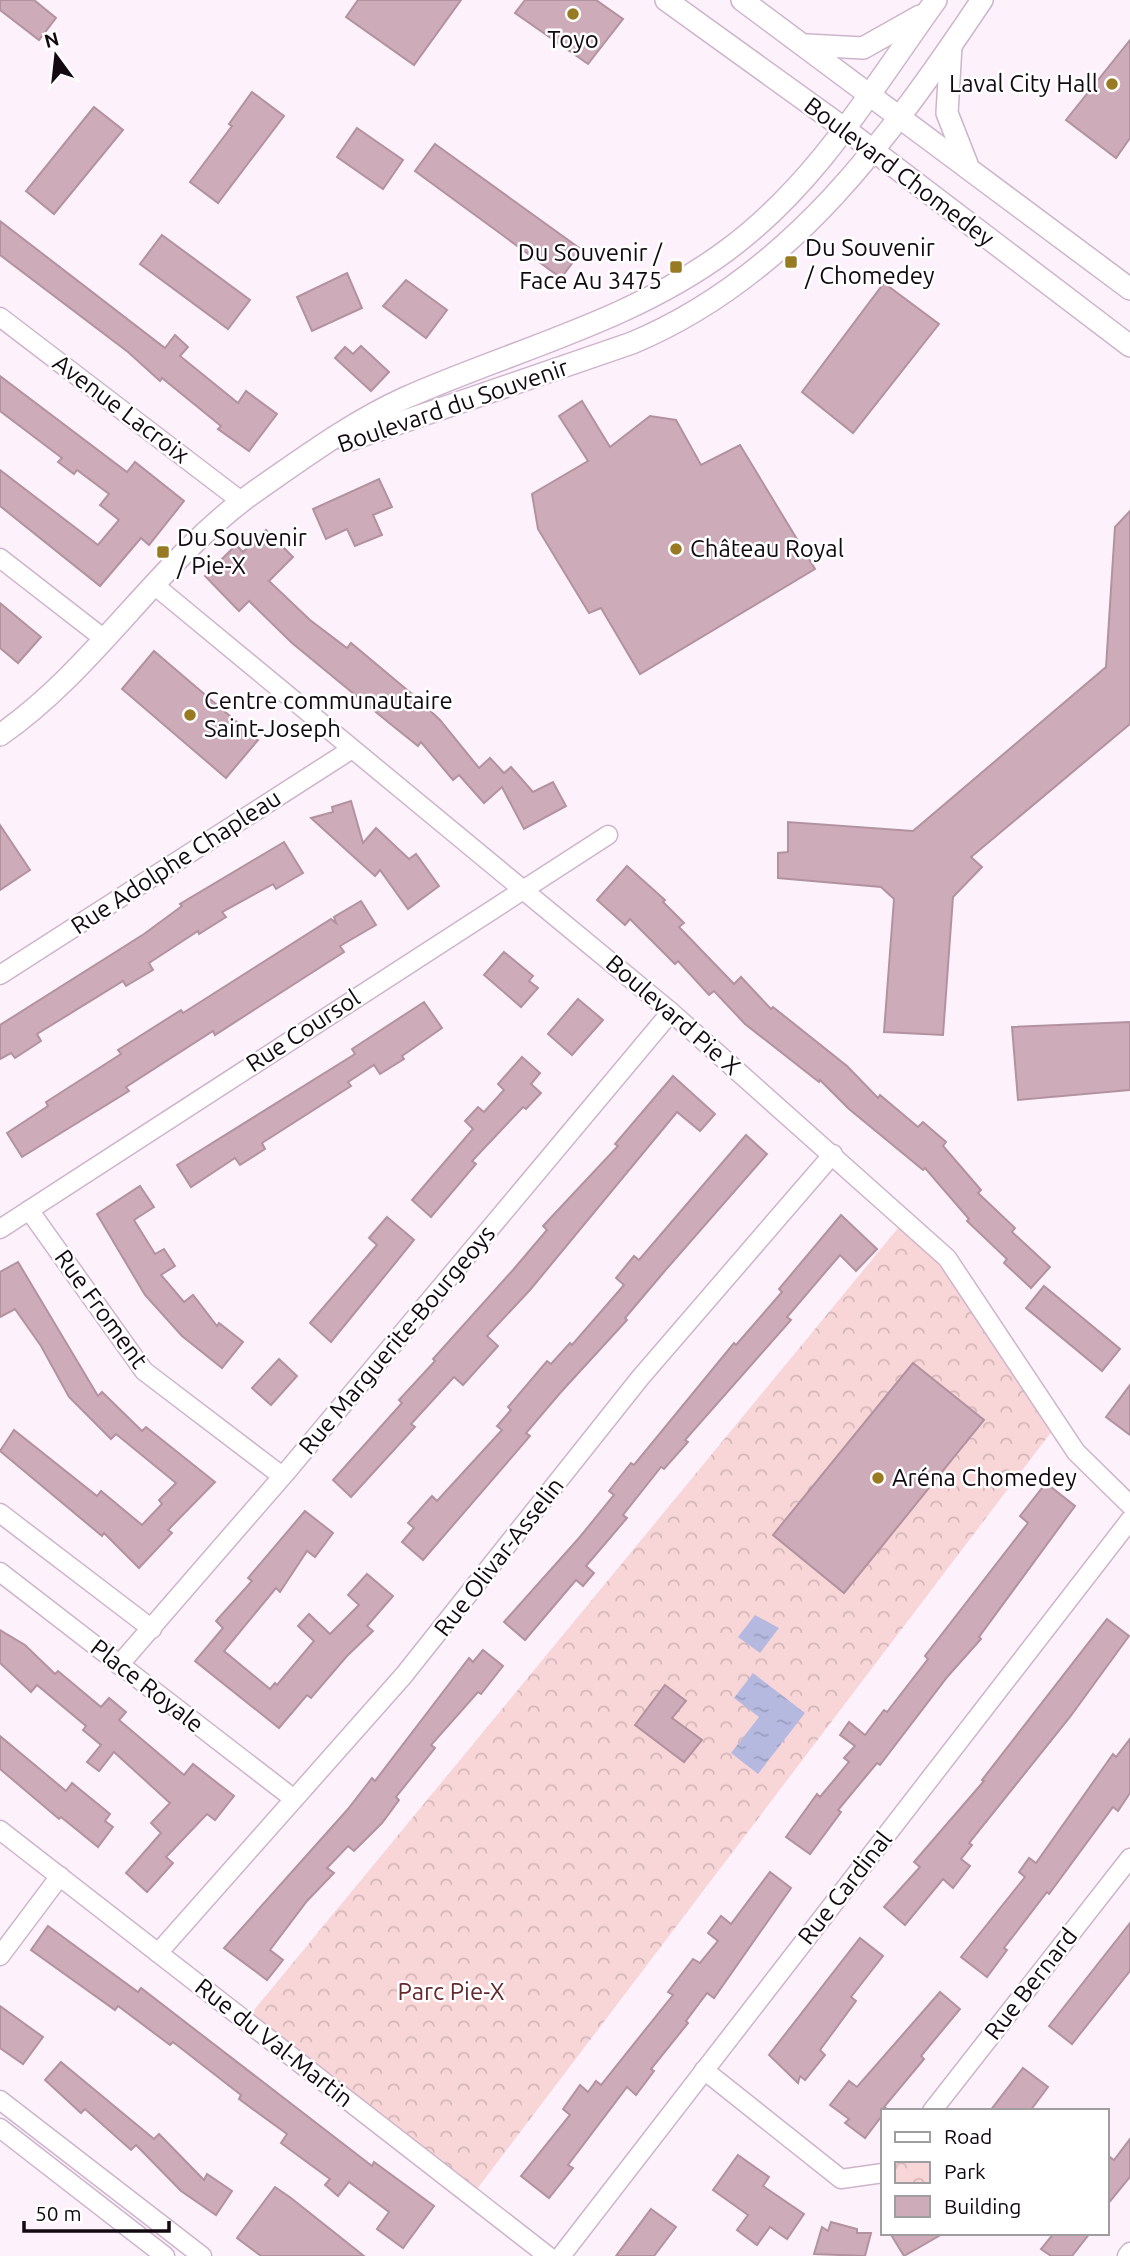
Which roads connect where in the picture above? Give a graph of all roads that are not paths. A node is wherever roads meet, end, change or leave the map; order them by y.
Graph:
1 (666, 0) edge
2 (742, 0) edge
3 (982, 0) edge
4 (933, 4) edge
5 (803, 44) junction
6 (952, 44) junction
7 (870, 95) junction
8 (901, 116) junction
9 (845, 129) junction
10 (872, 151) junction
11 (968, 167) junction
12 (1130, 289) edge
13 (0, 317) edge
14 (1130, 346) edge
15 (313, 454) junction
16 (241, 501) junction
17 (0, 558) edge
18 (153, 584) junction
19 (103, 638) junction
20 (0, 735) edge
21 (352, 748) junction
22 (608, 835) dead end
23 (522, 889) junction
24 (0, 975) edge
25 (671, 1012) junction
26 (833, 1154) junction
27 (29, 1210) junction
28 (0, 1229) edge
29 (282, 1476) junction
30 (1130, 1505) edge
31 (0, 1513) edge
32 (1130, 1520) edge
33 (0, 1572) edge
34 (152, 1629) junction
35 (119, 1665) junction
36 (294, 1799) junction
37 (0, 1830) edge
38 (1130, 1858) edge
39 (60, 1876) junction
40 (158, 1953) junction
41 (0, 1956) edge
42 (704, 2070) junction
43 (0, 2100) edge
44 (934, 2109) edge
45 (0, 2128) edge
46 (881, 2173) edge
47 (1130, 2252) edge
48 (165, 2256) edge
49 (202, 2256) edge
50 (548, 2256) edge
51 (561, 2256) edge
52 (1127, 2256) edge

1 - 9 street, Boulevard Chomedey
2 - 5 street, Boulevard Chomedey
3 - 6 street, Boulevard du Souvenir
4 - 5 street
4 - 7 street, Boulevard du Souvenir
5 - 7 street, Boulevard Chomedey
6 - 8 street, Boulevard du Souvenir
6 - 11 street
7 - 8 street, Boulevard Chomedey
7 - 9 street, Boulevard du Souvenir
8 - 10 street, Boulevard du Souvenir
8 - 11 street, Boulevard Chomedey
9 - 10 street, Boulevard Chomedey
9 - 15 street, Boulevard du Souvenir
10 - 14 street, Boulevard Chomedey
10 - 15 street, Boulevard du Souvenir
11 - 12 street, Boulevard Chomedey
13 - 16 street, Avenue Lacroix
15 - 16 street
16 - 18 street
17 - 19 street
18 - 19 street
18 - 21 street, Boulevard Pie X
19 - 20 street
21 - 23 street, Boulevard Pie X
21 - 24 street, Rue Adolphe Chapleau
22 - 23 street, Rue Coursol
23 - 25 street, Boulevard Pie X
23 - 27 street, Rue Coursol
25 - 26 street, Boulevard Pie X
25 - 29 street, Rue Marguerite-Bourgeoys
26 - 30 street, Boulevard Pie X
26 - 36 street, Rue Olivar-Asselin
27 - 28 street, Rue Coursol
27 - 29 street, Rue Froment
29 - 34 street, Rue Marguerite-Bourgeoys
31 - 34 street, Place Royale
32 - 42 street, Rue Cardinal
33 - 35 street, Place Royale
34 - 35 street, Rue Marguerite-Bourgeoys
35 - 36 street, Place Royale
36 - 40 street, Rue Olivar-Asselin
37 - 39 street, Rue du Val-Martin
38 - 44 street, Rue Bernard
39 - 40 street, Rue du Val-Martin
39 - 41 street
40 - 50 street, Rue du Val-Martin
42 - 46 street
42 - 51 street, Rue Cardinal
43 - 49 street
45 - 48 street
47 - 52 street

